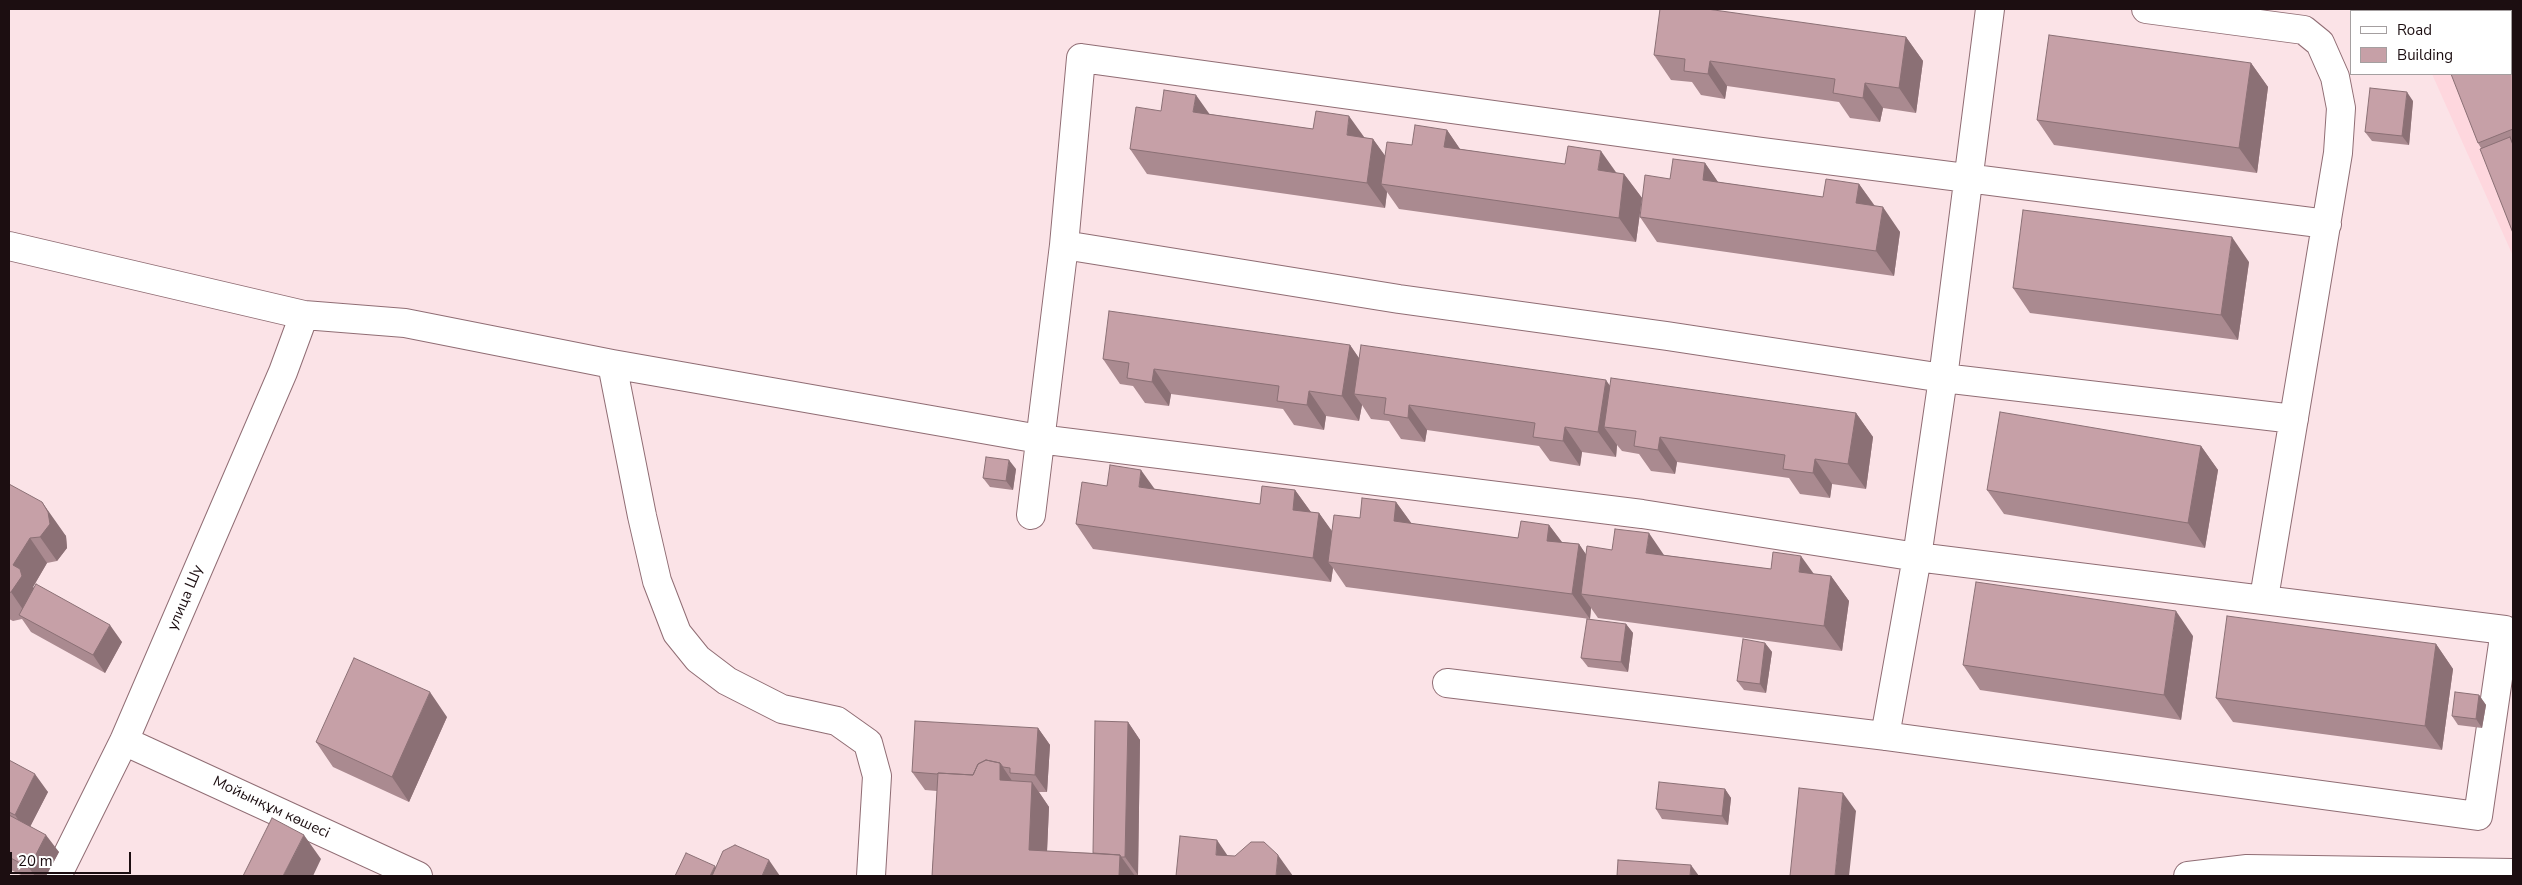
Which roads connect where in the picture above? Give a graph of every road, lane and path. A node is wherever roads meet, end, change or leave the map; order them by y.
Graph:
1 (1990, 9) edge
2 (2146, 9) edge
3 (1968, 179) junction
4 (2327, 224) junction
5 (1064, 245) junction
6 (9, 246) edge
7 (304, 315) junction
8 (612, 364) junction
9 (1943, 378) junction
10 (2294, 419) junction
11 (1039, 439) junction
12 (1031, 514) dead end
13 (1917, 557) junction
14 (2264, 598) junction
15 (1447, 683) dead end
16 (1885, 736) junction
17 (124, 741) junction
18 (2513, 873) edge
19 (57, 876) edge
20 (418, 876) edge
21 (871, 876) edge
22 (2188, 876) edge

1 - 3 street
2 - 4 street
3 - 4 street
3 - 5 street
3 - 9 street
4 - 10 street
5 - 9 street
5 - 11 street
6 - 7 street
7 - 8 street
7 - 17 street, улица Шу
8 - 11 street
8 - 21 street
9 - 10 street
9 - 13 street
10 - 14 street
11 - 12 street
11 - 13 street
13 - 14 street
13 - 16 street
14 - 16 street
15 - 16 street
17 - 19 street, улица Шу
17 - 20 street, Мойынқұм көшесі
18 - 22 street

